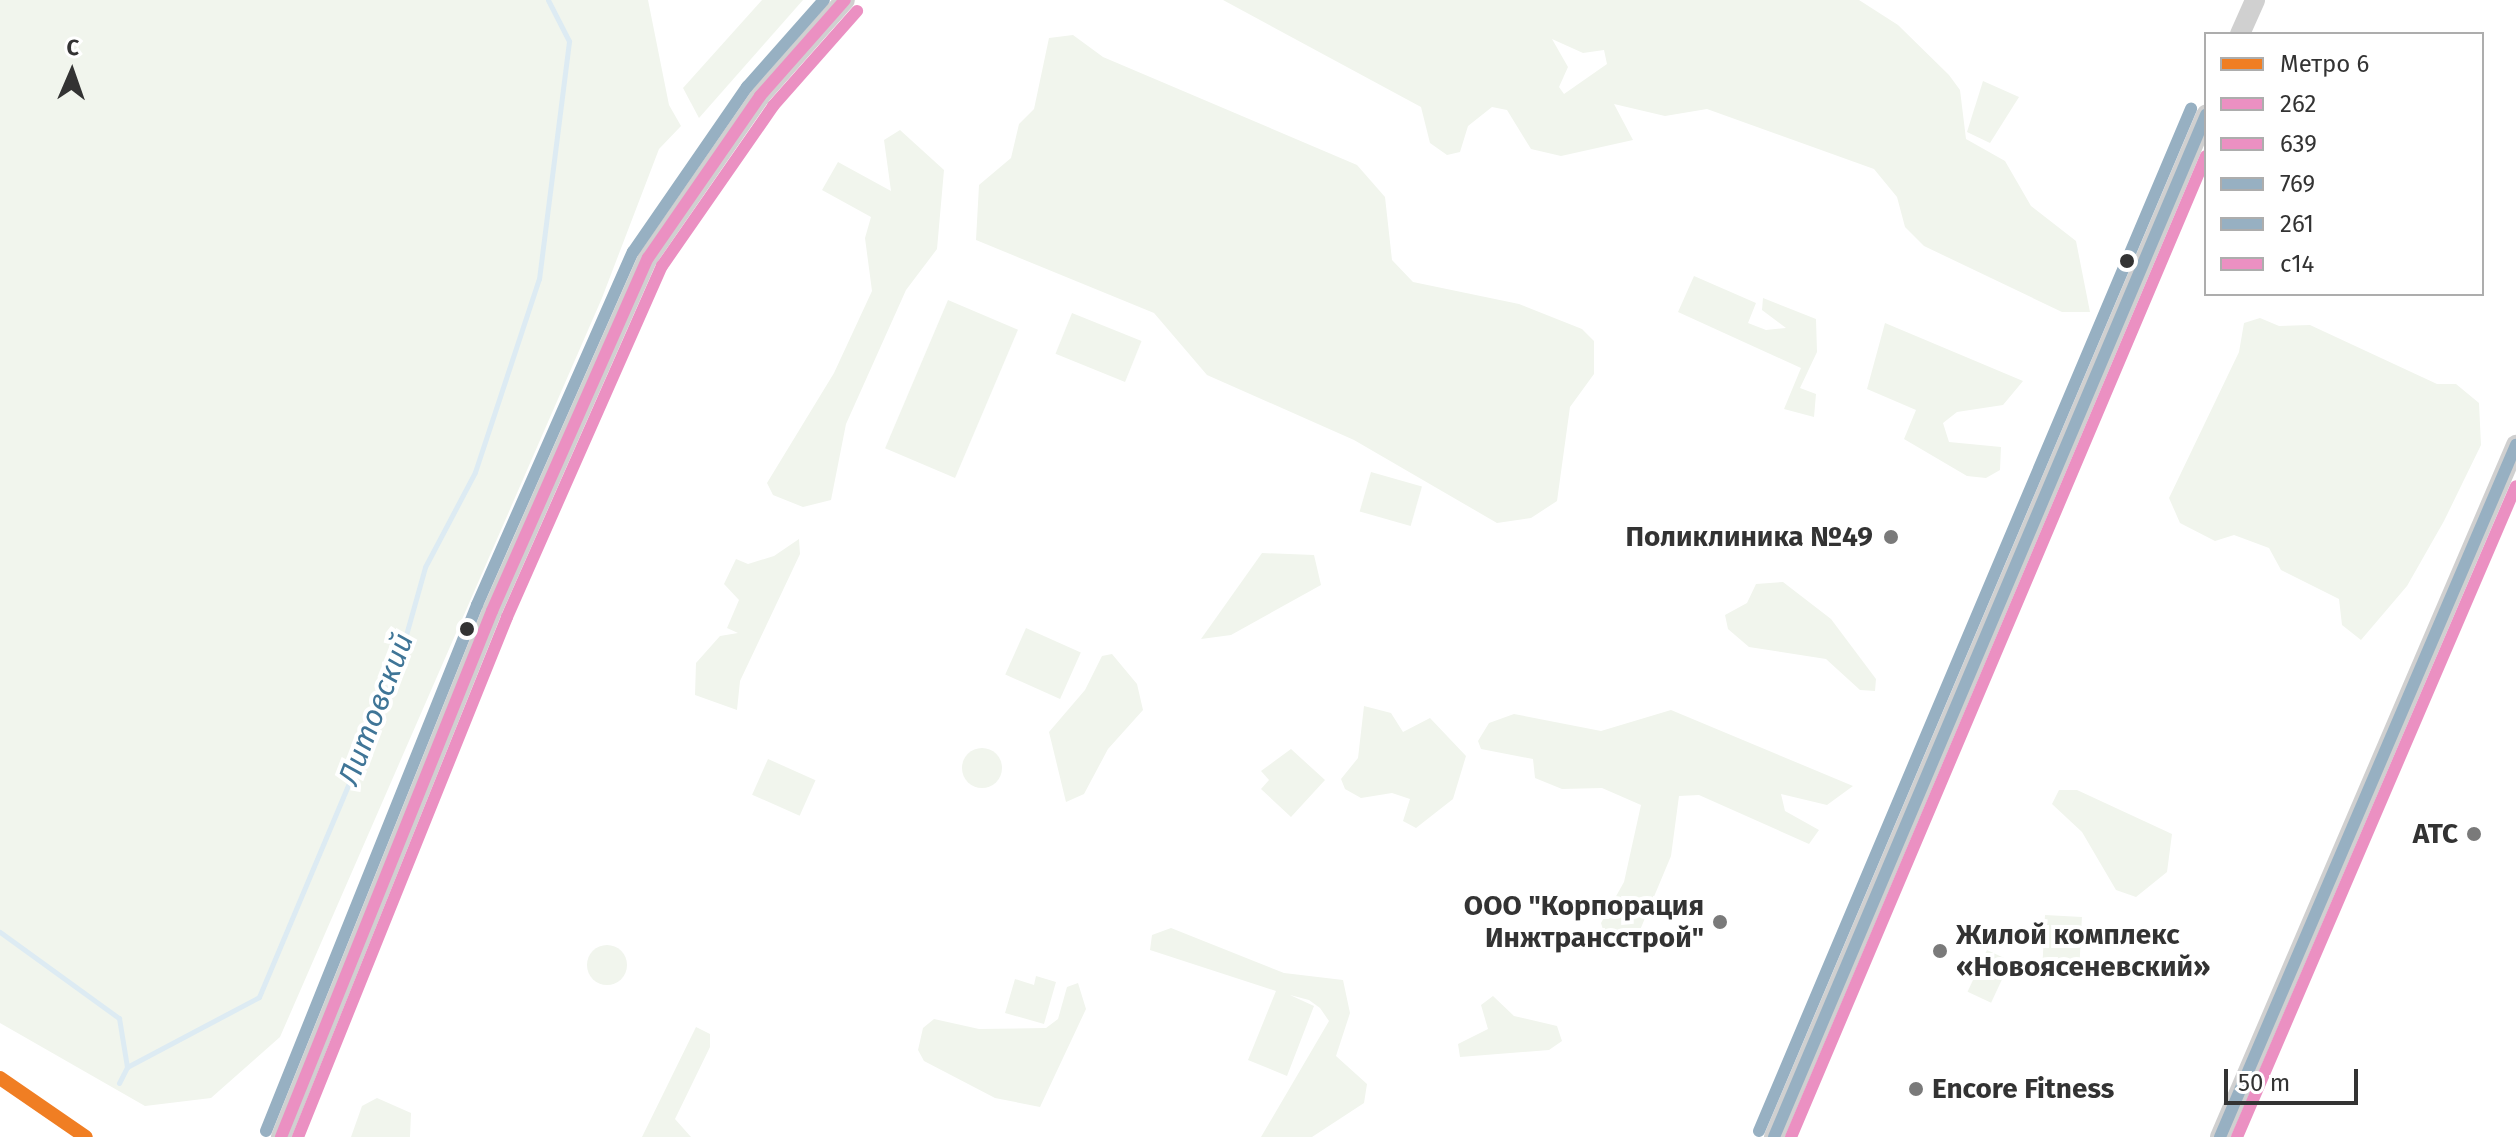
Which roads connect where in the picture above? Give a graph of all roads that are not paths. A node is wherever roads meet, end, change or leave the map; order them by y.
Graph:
1 (845, 0) edge
2 (2255, 0) edge
3 (2241, 32) edge
4 (2204, 120) edge
5 (2516, 445) edge
6 (281, 1137) edge
7 (1774, 1137) edge
8 (2220, 1137) edge

1 - 6 main road
2 - 3 main road
4 - 7 main road
5 - 8 main road

